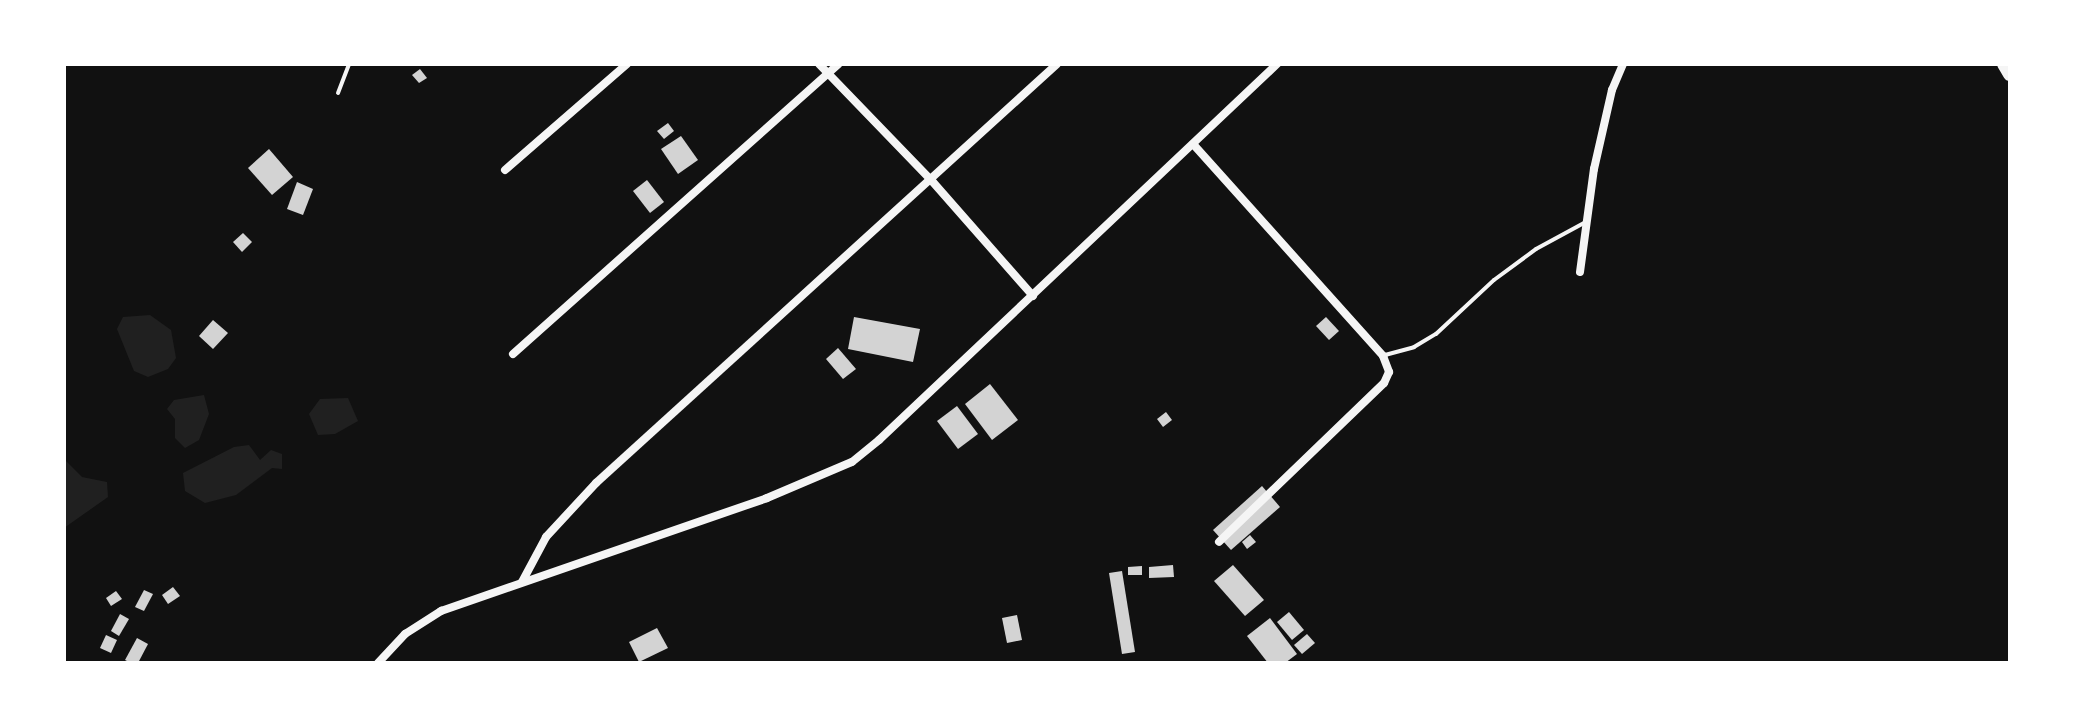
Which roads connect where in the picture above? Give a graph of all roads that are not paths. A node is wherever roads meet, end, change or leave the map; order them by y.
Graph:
1 (349, 64) edge
2 (627, 64) edge
3 (819, 64) edge
4 (838, 64) edge
5 (1057, 64) edge
6 (1277, 64) edge
7 (1623, 64) edge
8 (2004, 64) edge
9 (827, 74) junction
10 (2010, 74) edge
11 (338, 93) dead end
12 (1193, 144) junction
13 (505, 170) dead end
14 (932, 181) junction
15 (1584, 223) junction
16 (1580, 272) dead end
17 (1033, 296) junction
18 (513, 354) dead end
19 (1383, 356) junction
20 (1219, 542) dead end
21 (521, 583) junction
22 (378, 663) edge

1 - 11 lane
2 - 13 street
3 - 9 street
4 - 9 street
5 - 14 street
6 - 12 street
7 - 15 street
8 - 10 highway
9 - 14 street
9 - 18 street
12 - 17 street
12 - 19 street
14 - 17 street
14 - 21 street
15 - 16 street
15 - 19 lane
17 - 21 street
19 - 20 street
21 - 22 street

